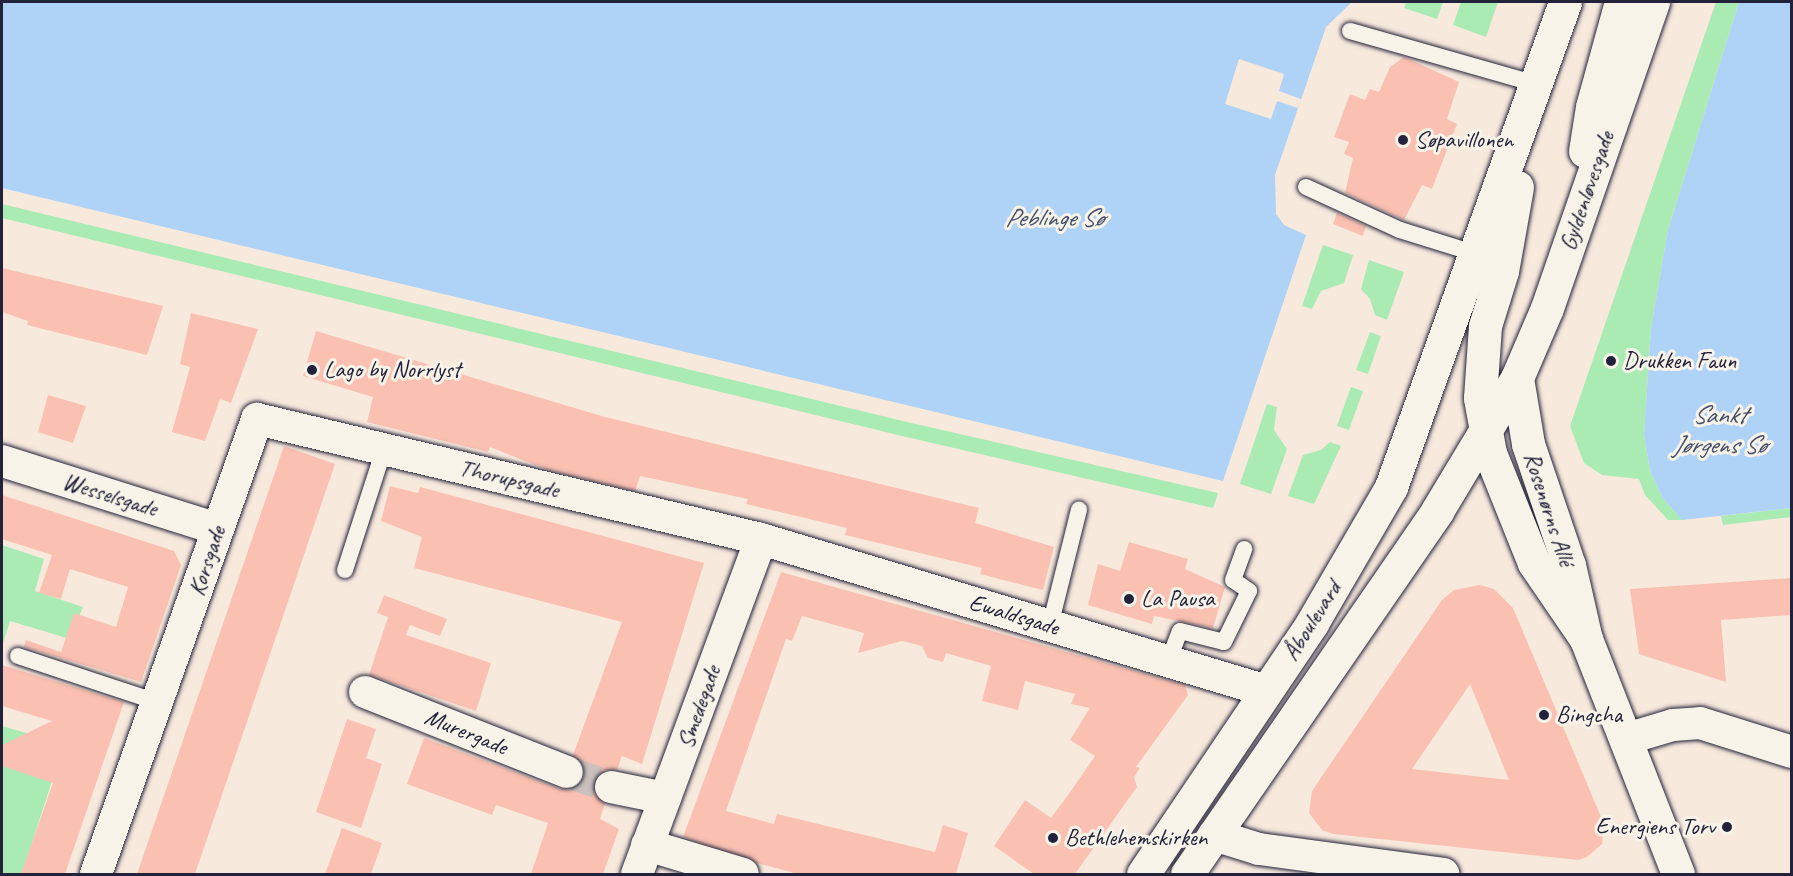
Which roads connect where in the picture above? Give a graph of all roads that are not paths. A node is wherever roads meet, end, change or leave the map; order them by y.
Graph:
1 (1565, 2) edge
2 (1621, 2) edge
3 (1653, 2) edge
4 (1350, 31) dead end
5 (1536, 84) junction
6 (1306, 187) dead end
7 (1572, 234) junction
8 (1477, 254) junction
9 (1517, 378) junction
10 (257, 419) joint
11 (1485, 434) junction
12 (384, 449) junction
13 (2, 461) edge
14 (1078, 510) dead end
15 (218, 529) junction
16 (760, 539) junction
17 (1244, 549) dead end
18 (345, 570) dead end
19 (1050, 626) junction
20 (1586, 639) junction
21 (18, 656) dead end
22 (1168, 662) junction
23 (1267, 691) junction
24 (365, 692) dead end
25 (157, 702) junction
26 (1626, 739) junction
27 (1791, 752) edge
28 (567, 772) tunnel mouth
29 (611, 787) tunnel mouth
30 (665, 798) junction
31 (1214, 835) junction
32 (648, 845) junction
33 (1394, 872) edge
34 (96, 874) edge
35 (637, 874) edge
36 (743, 874) edge
37 (1143, 874) edge
38 (1187, 874) edge
39 (1443, 874) edge
40 (1678, 874) edge

1 - 5 street
2 - 7 street
3 - 7 street, Gyldenløvesgade
4 - 5 lane
5 - 8 street
5 - 11 street, Rosenørns Allé
6 - 8 lane
7 - 9 street, Gyldenløvesgade
8 - 23 street, Åboulevard
9 - 11 street, Gyldenløvesgade
9 - 20 street, Rosenørns Allé
10 - 12 street, Thorupsgade
10 - 15 street, Korsgade
11 - 20 street, Rosenørns Allé
11 - 31 street, Åboulevard
12 - 16 street, Thorupsgade
12 - 18 lane
13 - 15 street, Wesselsgade
14 - 19 lane
15 - 25 street, Korsgade
16 - 19 street, Ewaldsgade
16 - 30 street, Smedegade
17 - 22 lane
19 - 22 street, Ewaldsgade
20 - 26 street, Rosenørns Allé
21 - 25 lane
22 - 23 street, Ewaldsgade
23 - 37 street, Åboulevard
24 - 28 street, Murergade
25 - 34 street, Korsgade
26 - 27 street
26 - 40 street, Rosenørns Allé
29 - 30 street
30 - 32 street, Smedegade
31 - 33 street
31 - 38 street, Åboulevard
32 - 35 street, Smedegade
32 - 36 street
33 - 39 street

